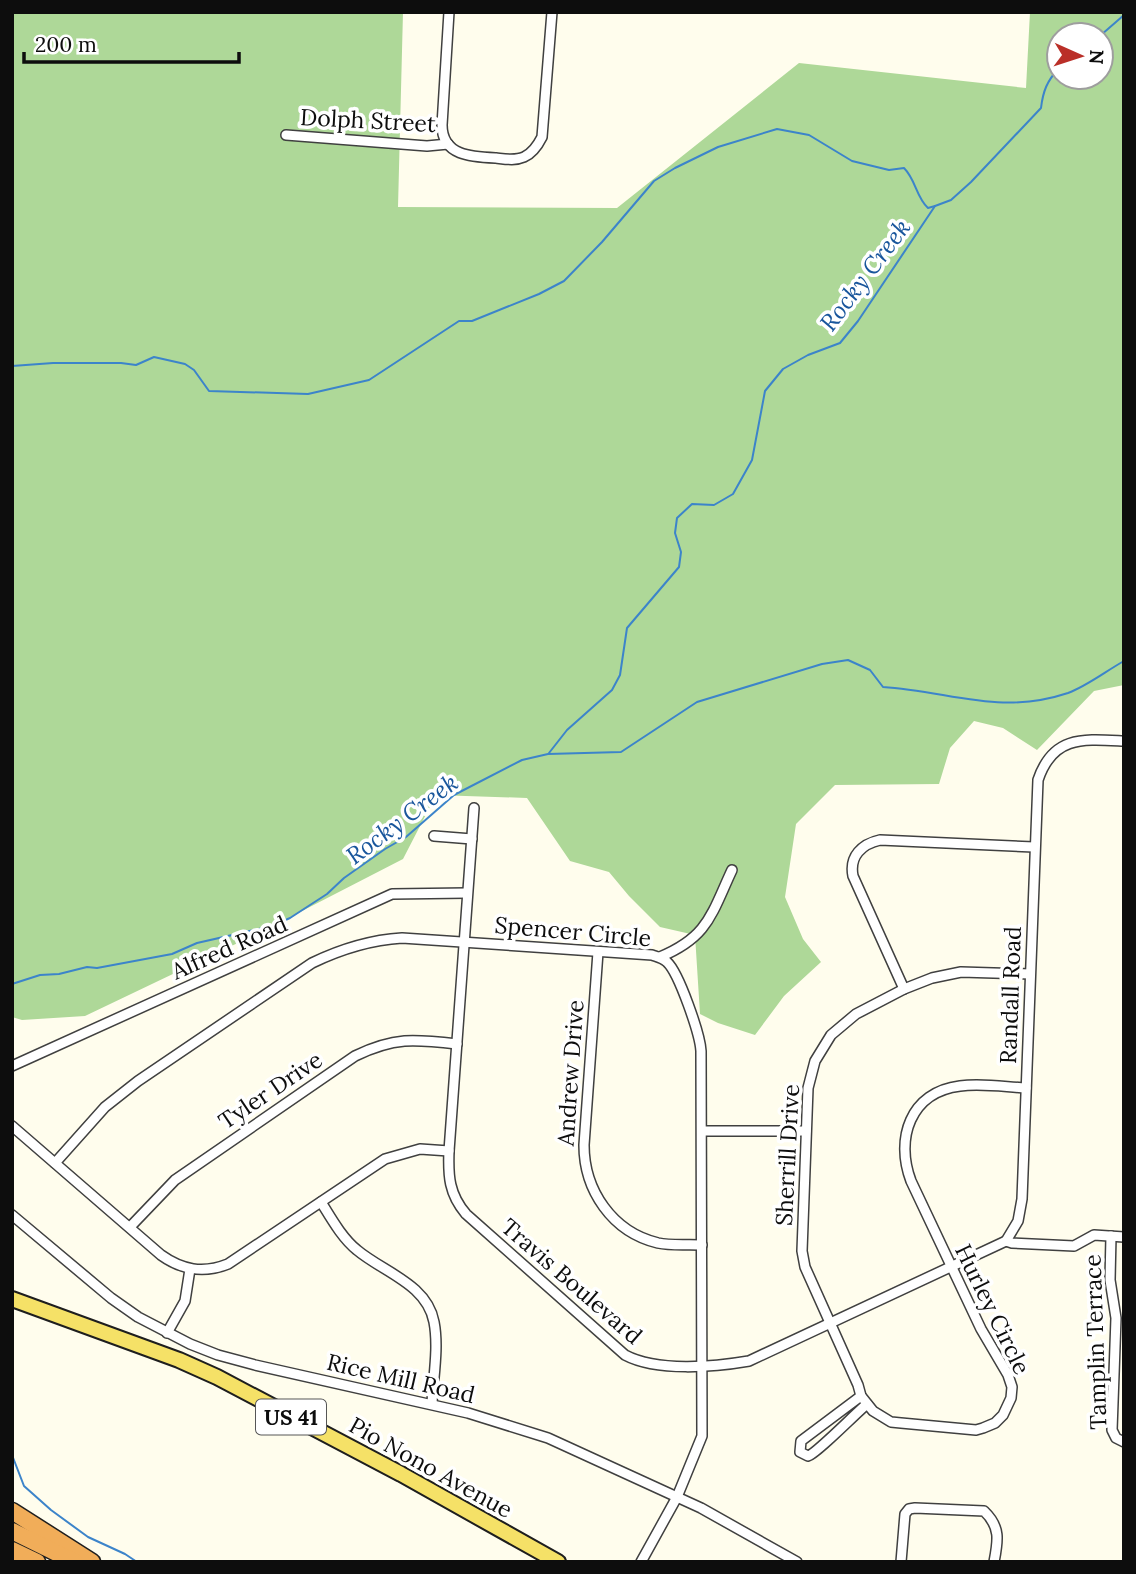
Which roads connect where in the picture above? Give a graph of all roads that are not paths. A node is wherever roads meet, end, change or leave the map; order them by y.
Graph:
1 (449, 12) edge
2 (552, 12) edge
3 (286, 135) dead end
4 (448, 144) junction
5 (1124, 741) edge
6 (474, 808) dead end
7 (434, 836) dead end
8 (472, 839) junction
9 (1034, 847) junction
10 (732, 870) dead end
11 (467, 893) junction
12 (464, 942) junction
13 (598, 951) junction
14 (660, 957) junction
15 (1030, 974) junction
16 (904, 989) junction
17 (457, 1044) junction
18 (12, 1066) edge
19 (1026, 1088) junction
20 (12, 1126) edge
21 (702, 1131) junction
22 (806, 1131) junction
23 (449, 1151) junction
24 (54, 1163) junction
25 (321, 1202) junction
26 (12, 1215) edge
27 (130, 1227) junction
28 (1111, 1236) junction
29 (1124, 1237) edge
30 (1006, 1241) junction
31 (702, 1245) junction
32 (951, 1268) junction
33 (190, 1269) junction
34 (12, 1299) edge
35 (830, 1325) junction
36 (1120, 1325) edge
37 (167, 1333) junction
38 (702, 1365) junction
39 (864, 1400) junction
40 (432, 1404) junction
41 (1124, 1442) edge
42 (677, 1497) junction
43 (12, 1511) edge
44 (12, 1531) edge
45 (12, 1550) edge
46 (37, 1562) edge
47 (75, 1562) edge
48 (92, 1562) edge
49 (558, 1562) edge
50 (641, 1562) edge
51 (797, 1562) edge
52 (901, 1562) edge
53 (993, 1562) edge

1 - 4 street
2 - 4 street
3 - 4 street, Dolph Street
5 - 9 street, Randall Road
6 - 8 street, Travis Boulevard
7 - 8 street
8 - 11 street, Travis Boulevard
9 - 15 street, Randall Road
9 - 16 street
10 - 14 street
11 - 12 street, Travis Boulevard
11 - 18 street, Alfred Road
12 - 13 street, Spencer Circle
12 - 17 street, Travis Boulevard
12 - 24 street, Spencer Circle
13 - 14 street, Spencer Circle
13 - 31 street, Andrew Drive
14 - 21 street, Spencer Circle
15 - 16 street, Sherrill Drive
15 - 19 street, Randall Road
16 - 22 street, Sherrill Drive
17 - 23 street, Travis Boulevard
17 - 27 street, Tyler Drive
19 - 30 street, Randall Road
19 - 32 street, Hurley Circle
20 - 24 street
21 - 22 street
21 - 31 street, Spencer Circle
22 - 35 street, Sherrill Drive
23 - 25 street
23 - 38 street, Travis Boulevard
24 - 27 street
25 - 33 street
25 - 40 street
26 - 37 street, Rice Mill Road
27 - 33 street
28 - 29 street
28 - 30 street
28 - 36 street, Tamplin Terrace
30 - 32 street, Travis Boulevard
31 - 38 street, Spencer Circle
32 - 35 street, Travis Boulevard
32 - 39 street, Hurley Circle
33 - 37 street
34 - 49 main road, Pio Nono Avenue / US 41
35 - 38 street, Travis Boulevard
35 - 39 street
36 - 41 street, Tamplin Terrace
37 - 40 street, Rice Mill Road
38 - 42 street, Spencer Circle
39 - 39 street
40 - 42 street, Rice Mill Road
42 - 50 street, Spencer Circle
42 - 51 street, Rice Mill Road
43 - 48 highway
44 - 47 highway
45 - 46 highway
52 - 53 street

